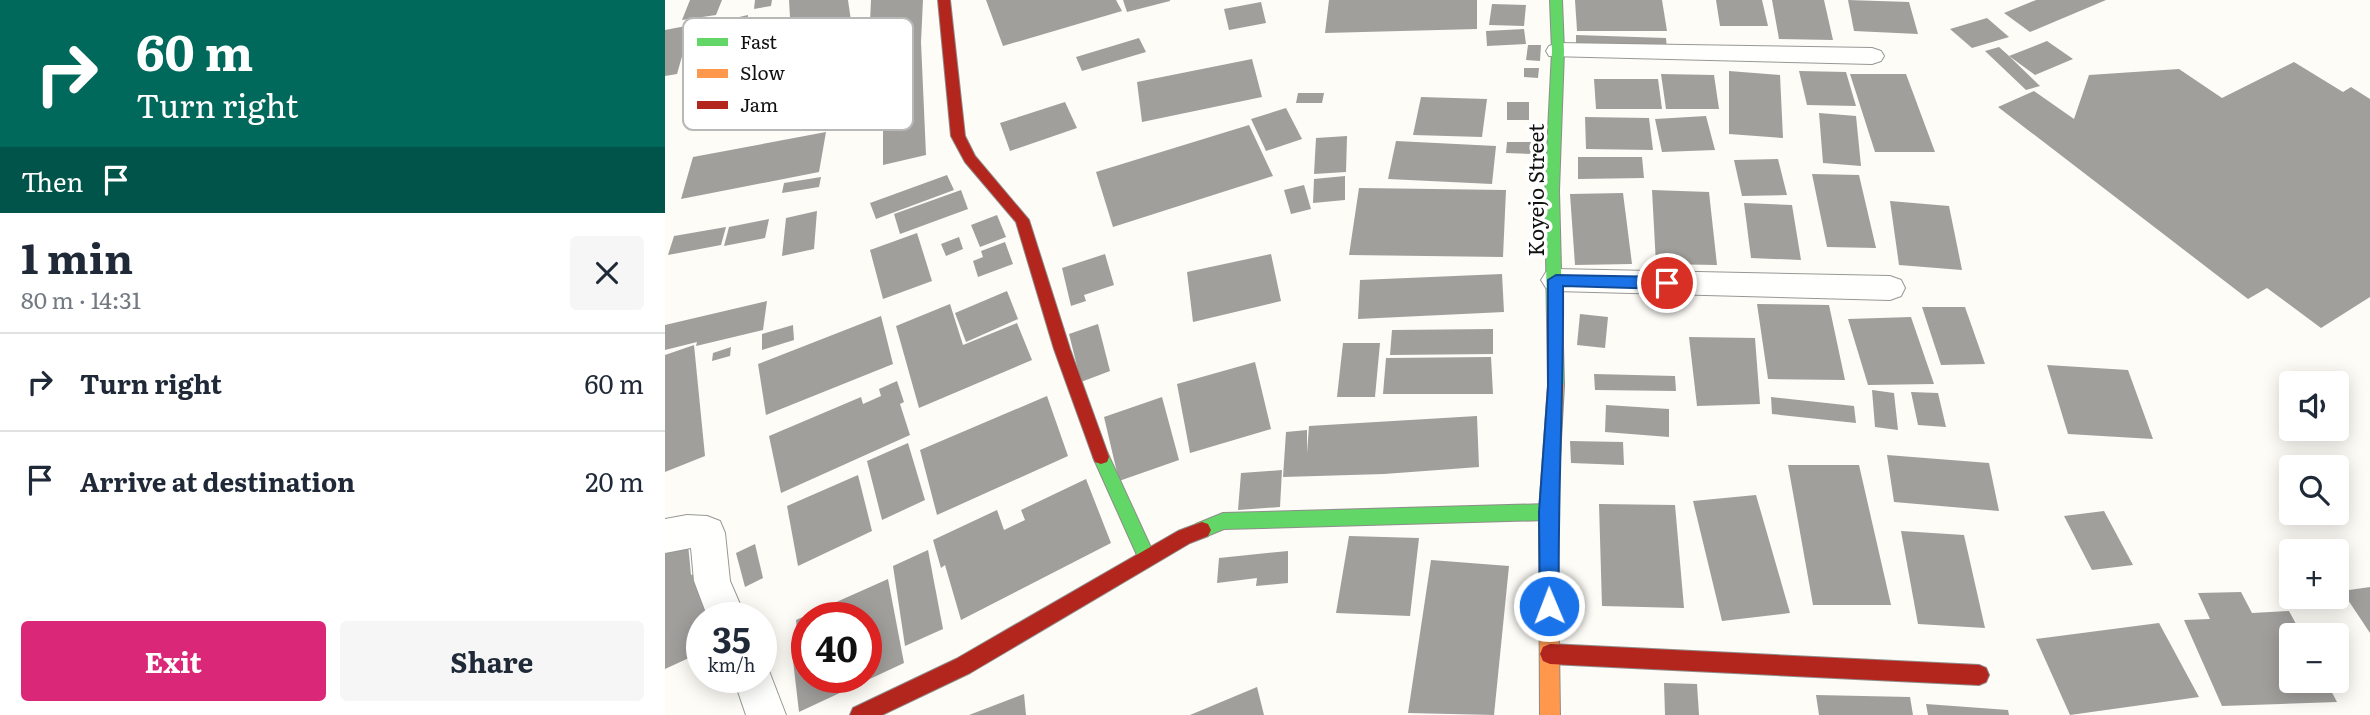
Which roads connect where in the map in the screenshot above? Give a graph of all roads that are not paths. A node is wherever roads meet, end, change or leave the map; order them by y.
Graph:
1 (944, 0) edge
2 (1556, 0) edge
3 (1558, 51) junction
4 (1872, 56) dead end
5 (1556, 280) junction
6 (1891, 288) dead end
7 (1548, 512) junction
8 (665, 536) edge
9 (1147, 558) junction
10 (721, 602) edge
11 (1550, 654) junction
12 (1979, 674) dead end
13 (758, 693) edge
14 (766, 715) edge
15 (860, 715) edge
16 (1550, 715) edge

1 - 9 street
2 - 3 street, Koyejo Street
3 - 4 street
3 - 5 street, Koyejo Street
5 - 6 street
5 - 7 street, Koyejo Street
7 - 9 street
7 - 11 street, Koyejo Street
8 - 10 street
9 - 15 street
11 - 12 street
11 - 16 street, Koyejo Street
13 - 14 street

